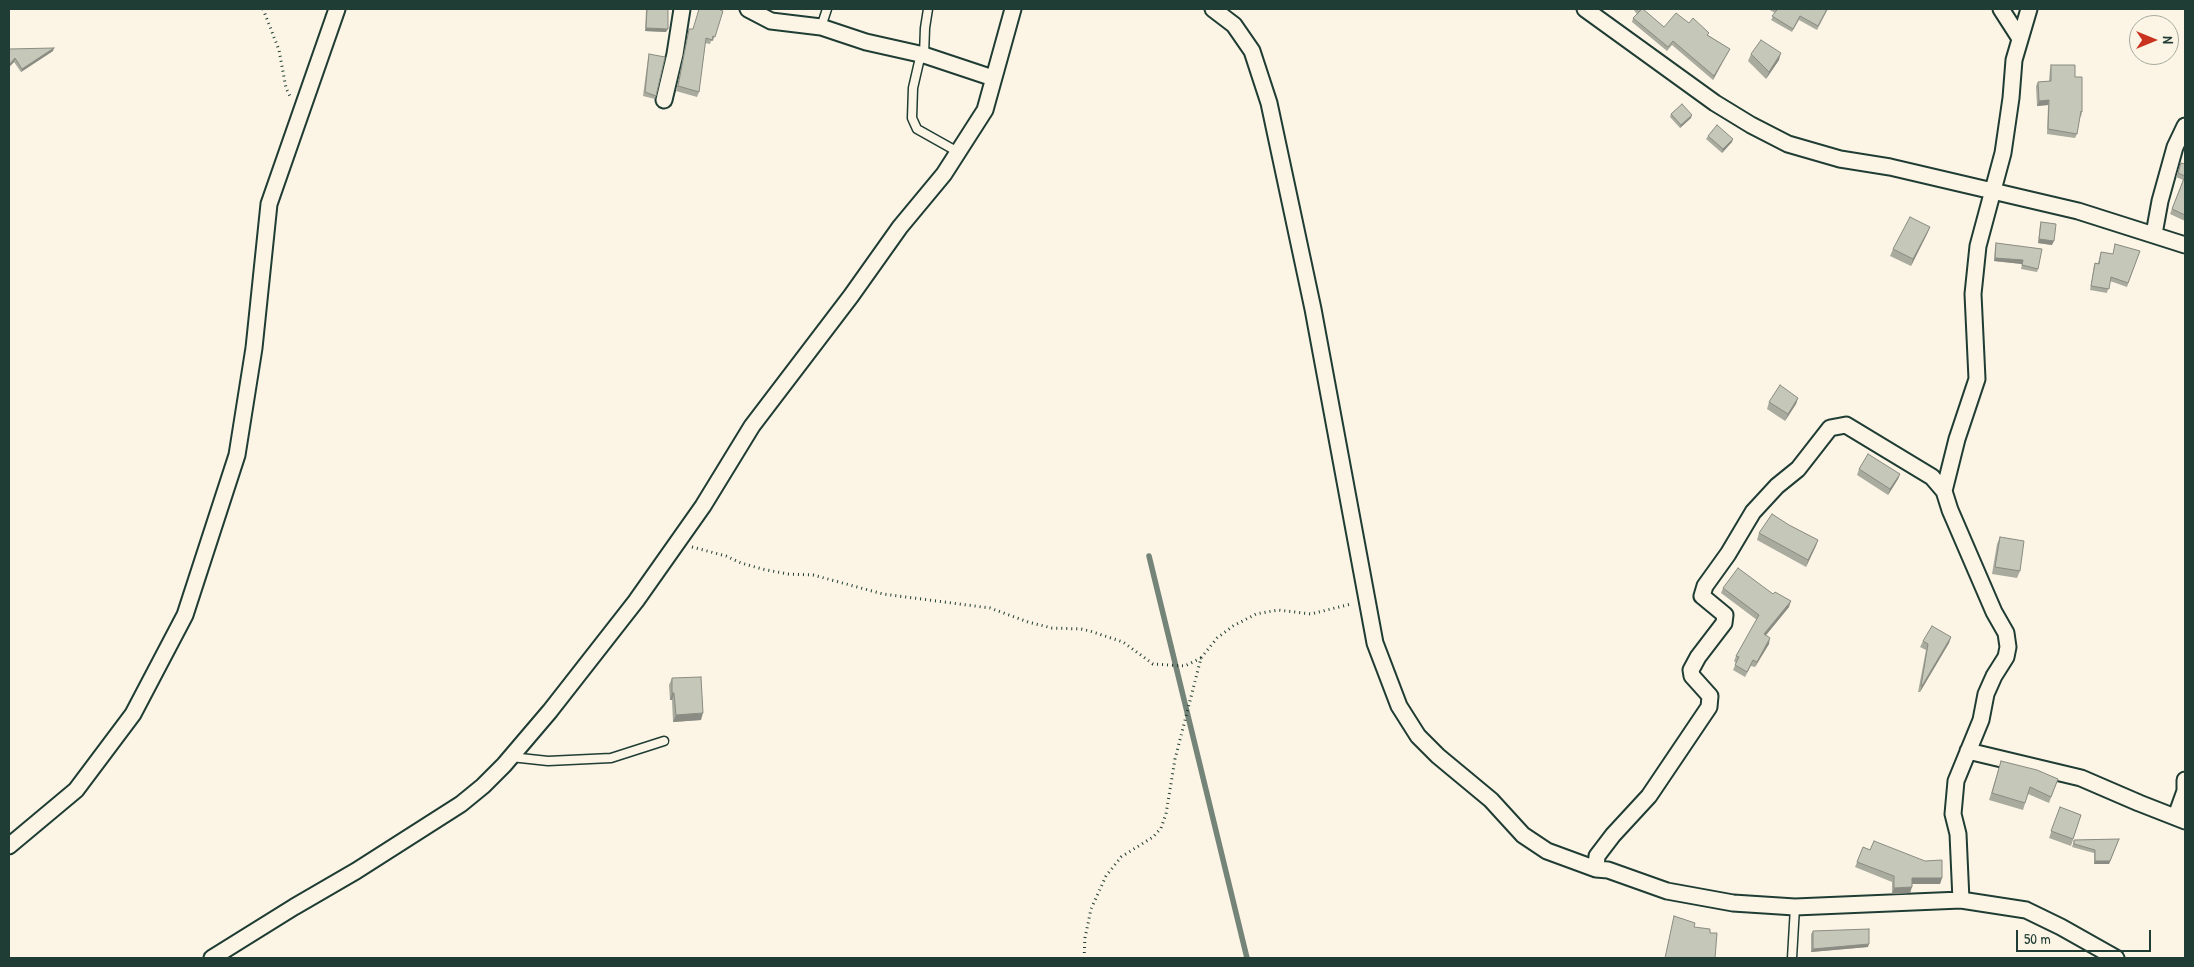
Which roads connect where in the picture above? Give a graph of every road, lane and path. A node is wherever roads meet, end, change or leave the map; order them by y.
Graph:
1 (263, 9) edge
2 (336, 9) edge
3 (682, 9) edge
4 (748, 9) edge
5 (827, 9) edge
6 (928, 9) edge
7 (1013, 9) edge
8 (1213, 9) edge
9 (1586, 9) edge
10 (1599, 9) edge
11 (2001, 9) edge
12 (2029, 9) edge
13 (1606, 25) junction
14 (821, 27) junction
15 (2019, 38) junction
16 (924, 55) junction
17 (993, 78) junction
18 (664, 100) dead end
19 (301, 106) junction
20 (2185, 126) edge
21 (958, 152) junction
22 (1994, 191) junction
23 (2154, 234) junction
24 (2185, 245) edge
25 (1944, 491) junction
26 (674, 547) junction
27 (1367, 600) junction
28 (1201, 658) junction
29 (664, 741) dead end
30 (1968, 751) junction
31 (511, 757) junction
32 (2185, 780) edge
33 (2181, 819) edge
34 (9, 846) edge
35 (1596, 869) junction
36 (1961, 900) junction
37 (1796, 907) junction
38 (212, 958) edge
39 (1084, 958) edge
40 (1792, 958) edge
41 (2116, 958) edge

1 - 19 path
2 - 19 street
3 - 18 street
4 - 14 street
5 - 14 lane
6 - 16 lane
7 - 17 street
8 - 27 street
9 - 13 street
10 - 13 street
11 - 15 street
12 - 15 street
13 - 22 street
14 - 16 street
15 - 22 street
16 - 17 street
16 - 21 lane
17 - 21 street
19 - 34 street
20 - 23 street
21 - 26 street
22 - 23 street
22 - 25 street
23 - 24 street
25 - 30 street
25 - 35 street
26 - 28 path
26 - 31 street
27 - 28 path
27 - 35 street
28 - 39 path
29 - 31 lane
30 - 33 street
30 - 36 street
31 - 38 street
32 - 33 street
35 - 37 street
36 - 37 street
36 - 41 street
37 - 40 lane

